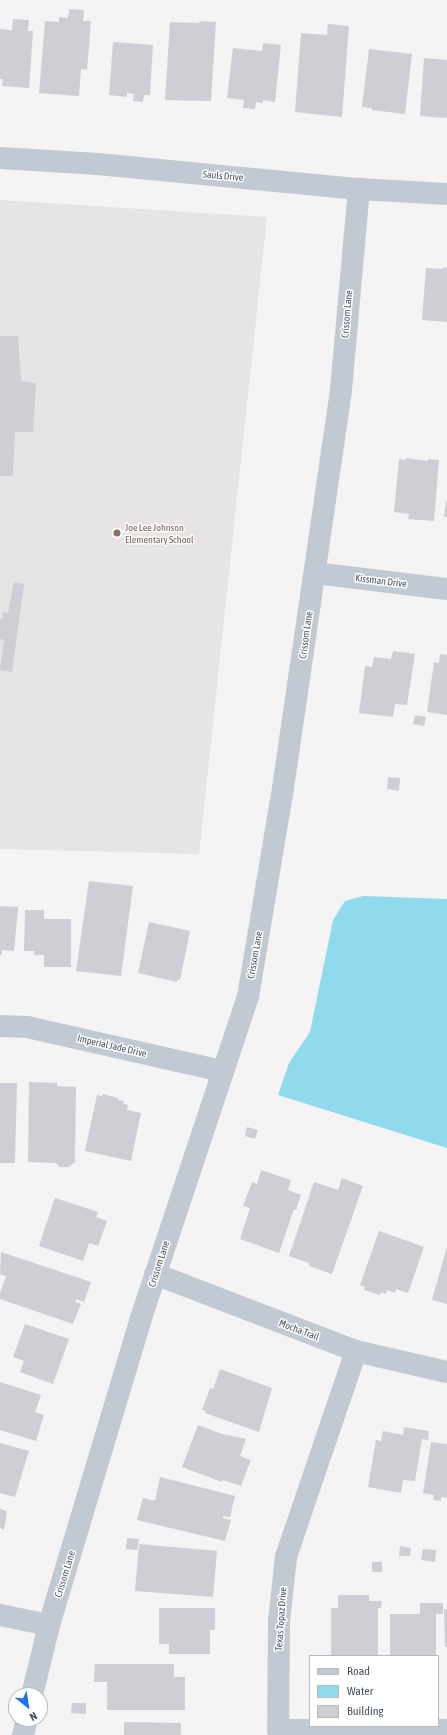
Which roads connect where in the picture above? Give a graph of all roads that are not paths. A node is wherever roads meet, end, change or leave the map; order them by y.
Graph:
1 (0, 158) edge
2 (359, 189) junction
3 (447, 194) edge
4 (315, 573) junction
5 (447, 589) edge
6 (0, 1026) edge
7 (224, 1071) junction
8 (155, 1274) junction
9 (356, 1351) junction
10 (447, 1372) edge
11 (0, 1615) edge
12 (49, 1625) junction
13 (34, 1687) edge
14 (447, 1730) edge

1 - 2 street, Sauls Drive
2 - 3 street, Sauls Drive
2 - 4 street, Crissom Lane
4 - 5 street, Kissman Drive
4 - 7 street, Crissom Lane
6 - 7 street, Imperial Jade Drive
7 - 8 street, Crissom Lane
8 - 9 street, Mocha Trail
8 - 12 street, Crissom Lane
9 - 10 street, Mocha Trail
9 - 14 street, Texas Topaz Drive
11 - 12 street
12 - 13 street, Crissom Lane

